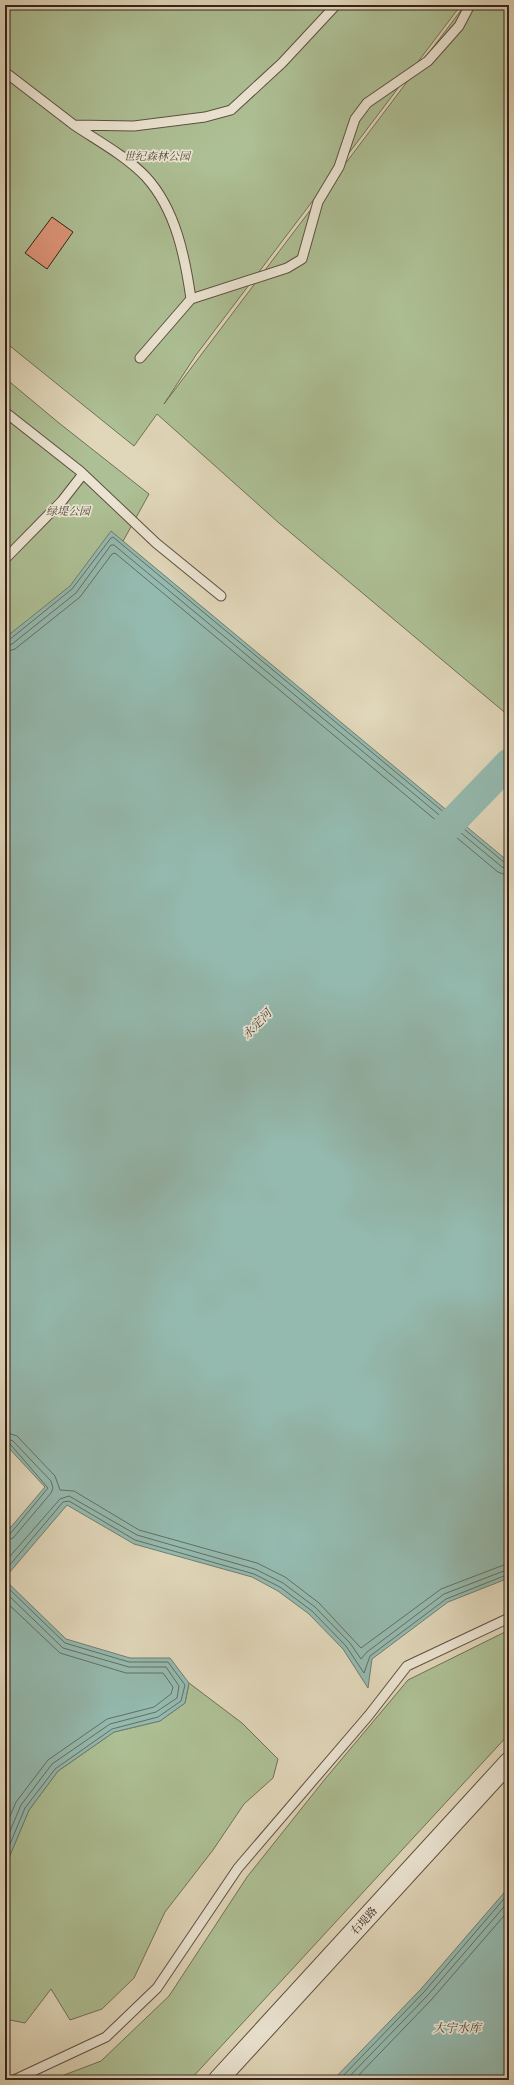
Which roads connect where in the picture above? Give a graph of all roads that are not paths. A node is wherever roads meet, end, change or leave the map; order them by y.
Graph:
1 (336, 5) edge
2 (470, 5) edge
3 (5, 72) edge
4 (74, 125) junction
5 (191, 299) junction
6 (140, 358) dead end
7 (5, 412) edge
8 (83, 474) junction
9 (5, 559) edge
10 (221, 596) dead end
11 (509, 1618) edge
12 (509, 1762) edge
13 (14, 2080) edge
14 (218, 2080) edge

1 - 4 lane
2 - 5 lane
3 - 4 lane
4 - 5 lane
5 - 6 lane
7 - 8 lane
8 - 9 lane
8 - 10 lane
11 - 13 lane
12 - 14 street, 右堤路

